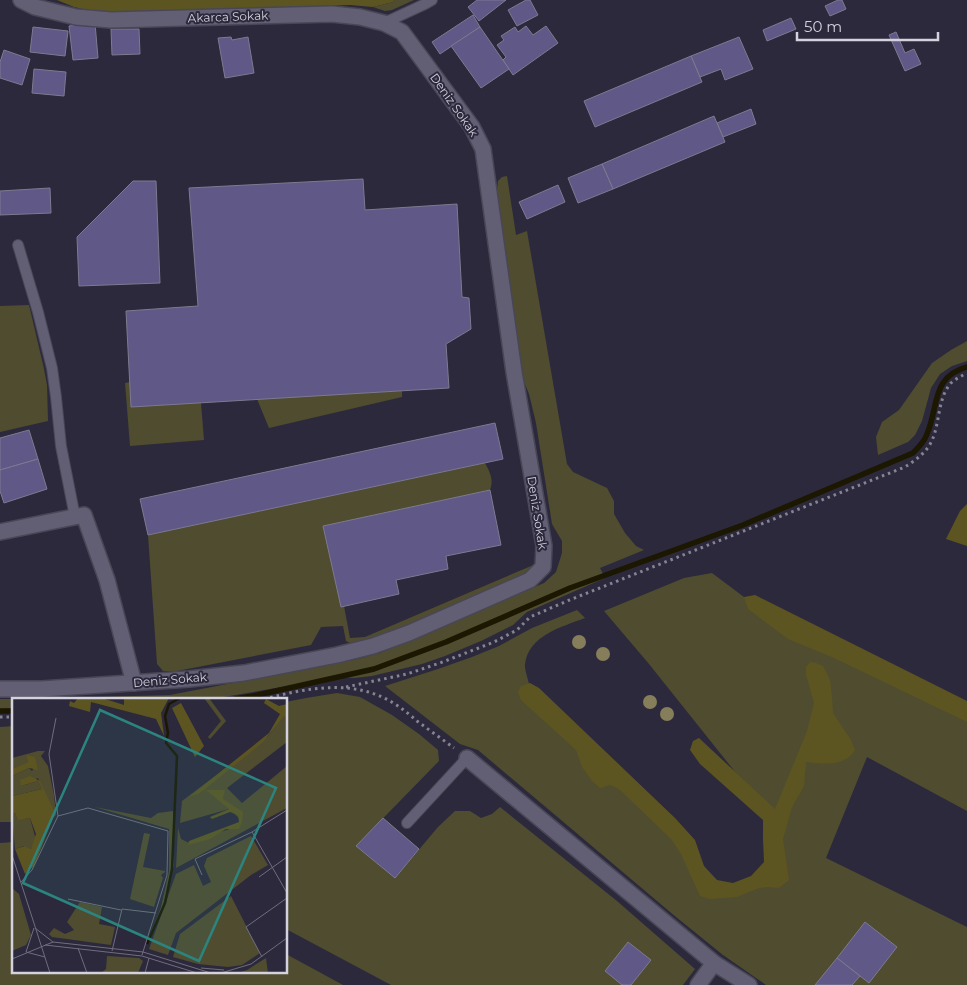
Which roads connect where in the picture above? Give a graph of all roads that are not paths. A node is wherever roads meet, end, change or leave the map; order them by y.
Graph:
1 (21, 0) edge
2 (432, 0) edge
3 (384, 23) junction
4 (18, 245) dead end
5 (75, 517) junction
6 (0, 532) edge
7 (134, 683) junction
8 (0, 689) edge
9 (467, 758) joint
10 (407, 823) dead end
11 (714, 963) junction
12 (698, 985) edge
13 (748, 985) edge

1 - 3 street, Akarca Sokak
2 - 3 lane
3 - 7 street, Deniz Sokak
4 - 5 lane
5 - 6 street
5 - 7 street
7 - 8 street, Deniz Sokak
9 - 10 lane
9 - 11 street
11 - 12 street
11 - 13 street

